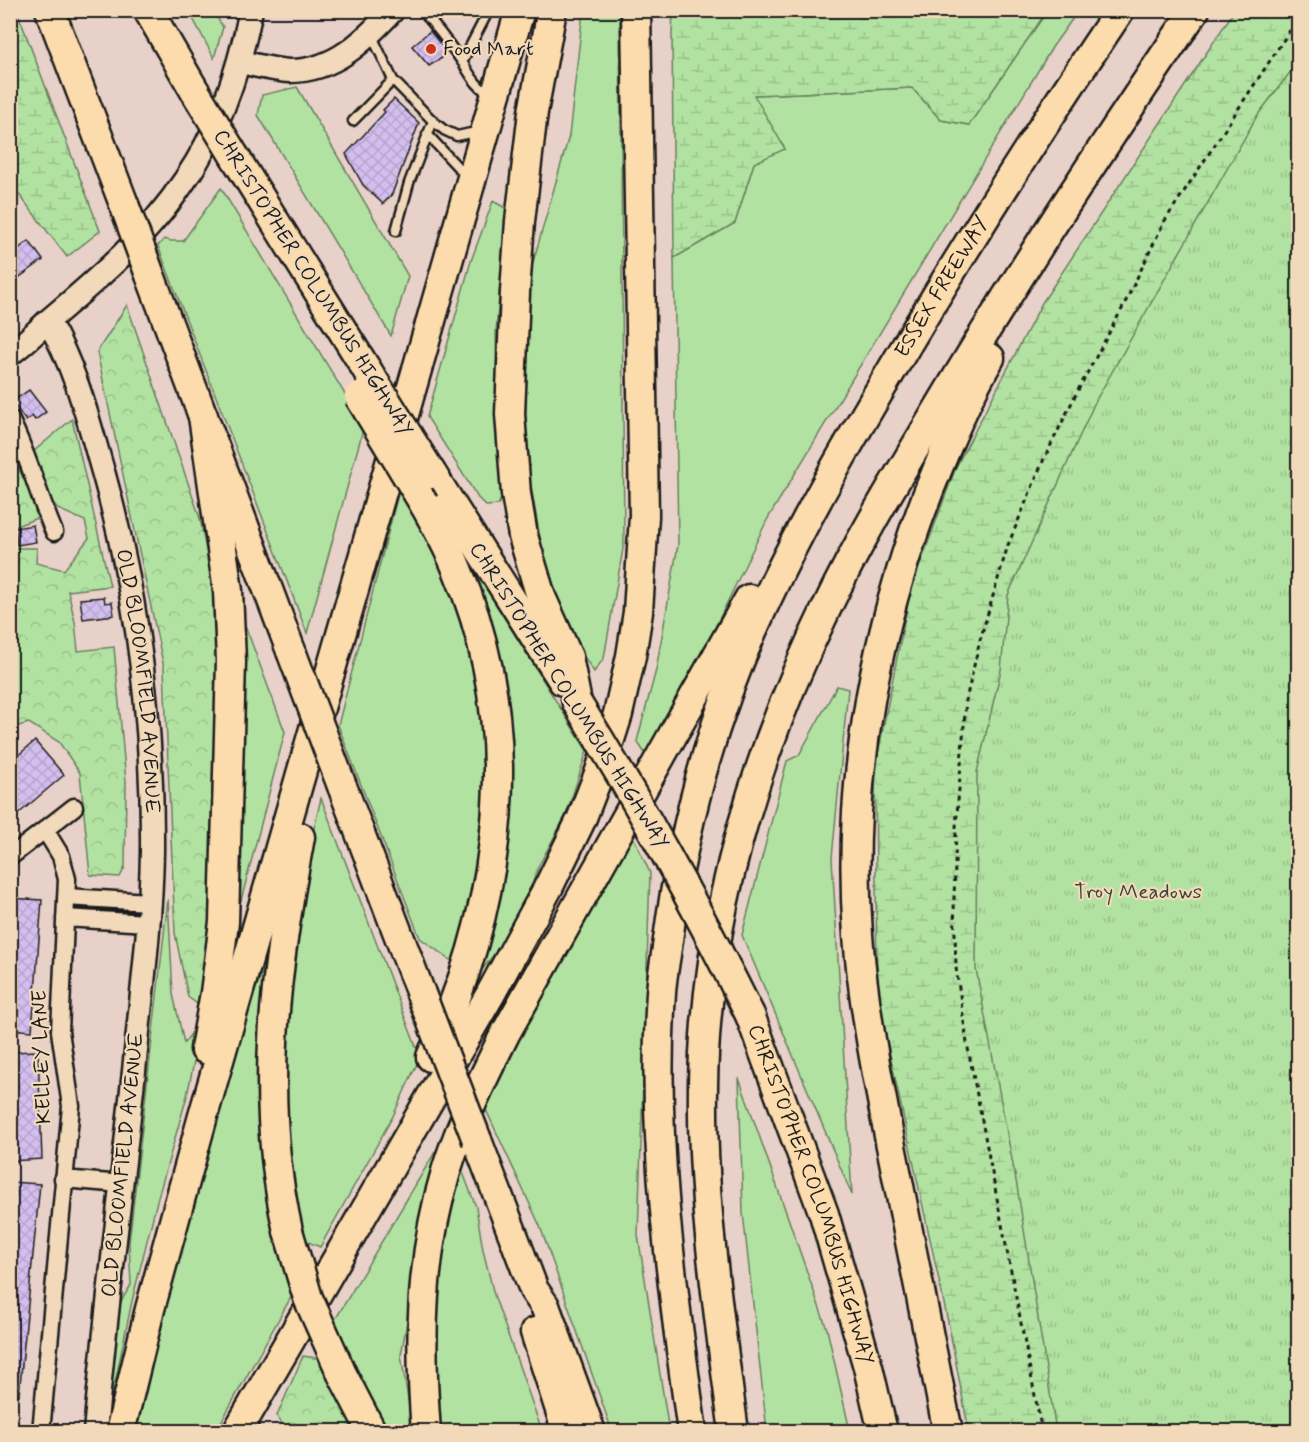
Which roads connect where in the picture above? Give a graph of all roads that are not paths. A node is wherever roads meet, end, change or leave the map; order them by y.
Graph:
1 (50, 10) edge
2 (148, 10) edge
3 (251, 10) edge
4 (393, 10) edge
5 (421, 10) edge
6 (438, 10) edge
7 (489, 10) edge
8 (520, 10) edge
9 (552, 10) edge
10 (636, 10) edge
11 (1120, 10) edge
12 (1195, 10) edge
13 (432, 22) junction
14 (371, 34) junction
15 (239, 62) junction
16 (462, 62) junction
17 (393, 80) junction
18 (495, 98) junction
19 (353, 121) dead end
20 (433, 121) junction
21 (486, 129) junction
22 (427, 134) junction
23 (471, 182) junction
24 (1072, 196) junction
25 (396, 231) dead end
26 (48, 321) junction
27 (10, 354) edge
28 (363, 383) junction
29 (203, 416) junction
30 (10, 418) edge
31 (54, 532) dead end
32 (779, 573) junction
33 (577, 703) junction
34 (301, 775) junction
35 (74, 807) dead end
36 (45, 830) junction
37 (10, 857) edge
38 (66, 897) junction
39 (148, 913) junction
40 (65, 918) junction
41 (203, 1116) junction
42 (398, 1155) junction
43 (63, 1179) junction
44 (122, 1184) junction
45 (534, 1290) junction
46 (41, 1431) edge
47 (94, 1431) edge
48 (120, 1431) edge
49 (237, 1431) edge
50 (372, 1431) edge
51 (426, 1431) edge
52 (567, 1431) edge
53 (591, 1431) edge
54 (692, 1431) edge
55 (734, 1431) edge
56 (883, 1431) edge
57 (948, 1431) edge

1 - 29 highway, bridge
2 - 28 highway, CHRISTOPHER COLUMBUS HIGHWAY, bridge
3 - 15 street
4 - 14 street
5 - 13 lane
6 - 13 lane
7 - 16 lane
8 - 18 highway
9 - 33 highway
10 - 42 highway
11 - 32 highway, ESSEX FREEWAY
12 - 24 highway
13 - 16 lane
14 - 15 street
14 - 17 lane
15 - 26 street
16 - 18 lane
17 - 19 lane
17 - 20 lane
18 - 21 highway
20 - 21 lane
20 - 22 lane
21 - 23 highway
22 - 23 lane
22 - 25 lane
23 - 34 highway
24 - 55 highway
24 - 57 highway
26 - 27 street
26 - 39 street, OLD BLOOMFIELD AVENUE
28 - 33 highway, CHRISTOPHER COLUMBUS HIGHWAY, bridge
28 - 42 highway, bridge
29 - 41 highway
29 - 45 highway, bridge
30 - 31 street
32 - 51 highway
32 - 54 highway, ESSEX FREEWAY
33 - 56 highway, CHRISTOPHER COLUMBUS HIGHWAY, bridge
34 - 41 highway
34 - 50 highway, bridge
35 - 36 street
36 - 37 street
36 - 38 street, KELLEY LANE
38 - 39 street
38 - 40 street, KELLEY LANE
39 - 40 street
39 - 44 street, OLD BLOOMFIELD AVENUE
40 - 43 street, KELLEY LANE
41 - 48 highway
42 - 49 highway
43 - 44 street
43 - 46 street, KELLEY LANE
44 - 47 street, OLD BLOOMFIELD AVENUE
45 - 52 highway
45 - 53 highway

